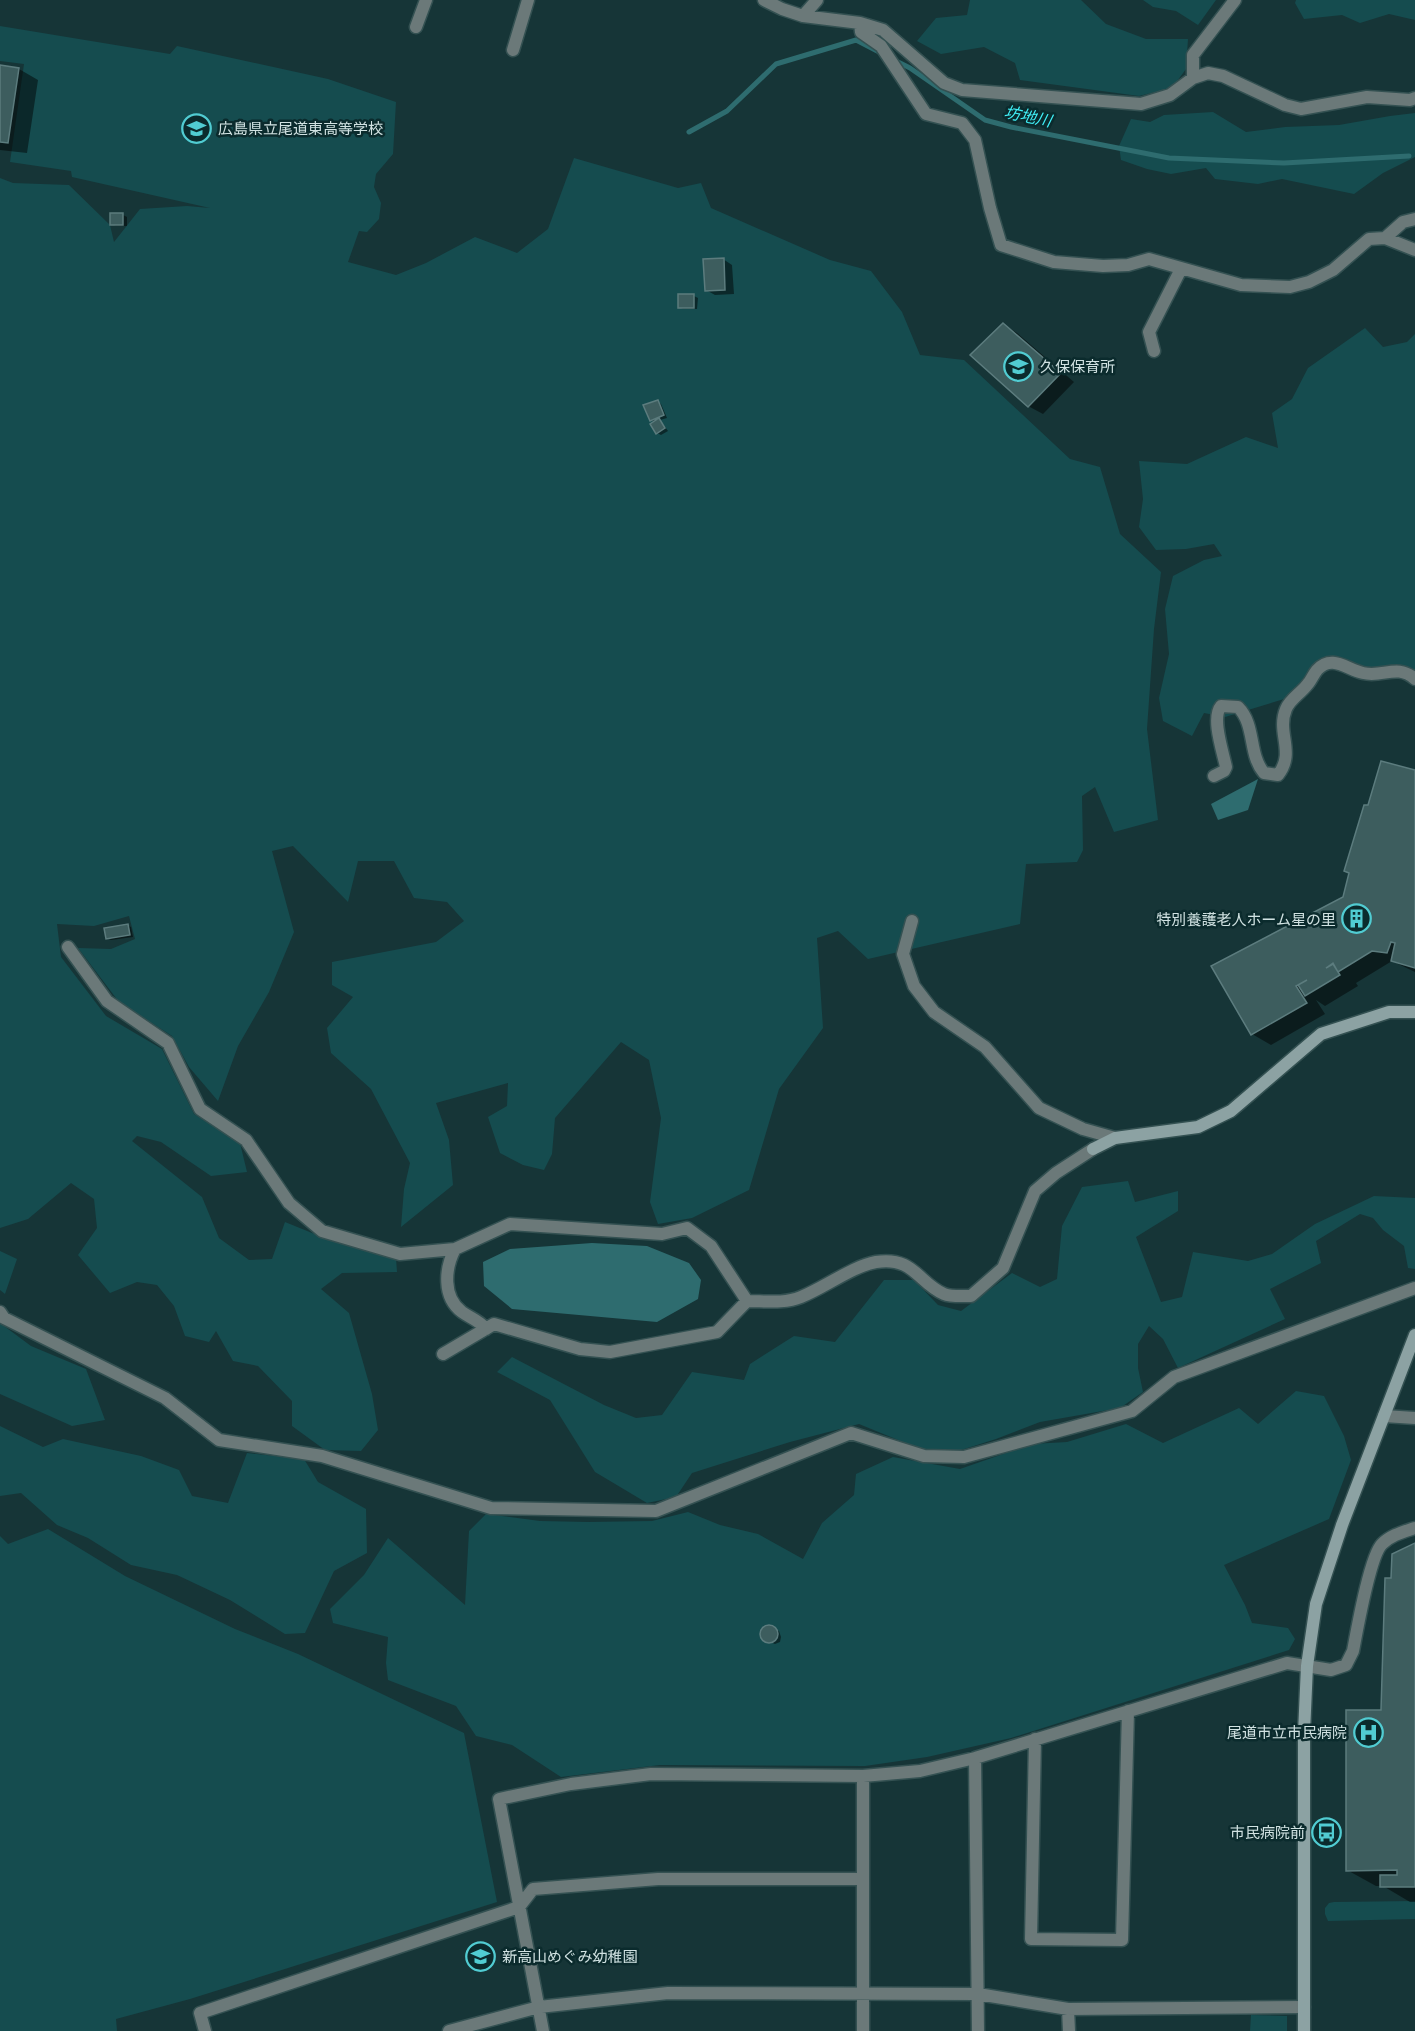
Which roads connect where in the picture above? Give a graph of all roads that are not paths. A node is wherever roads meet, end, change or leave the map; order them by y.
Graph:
1 (426, 0) edge
2 (528, 0) edge
3 (764, 0) edge
4 (817, 0) edge
5 (1235, 0) edge
6 (803, 16) junction
7 (860, 22) junction
8 (416, 27) dead end
9 (513, 50) dead end
10 (1193, 78) junction
11 (1415, 98) edge
12 (1415, 219) edge
13 (1385, 238) junction
14 (1415, 250) edge
15 (1181, 269) junction
16 (1154, 351) dead end
17 (1415, 679) edge
18 (1214, 776) dead end
19 (912, 921) dead end
20 (68, 947) dead end
21 (1415, 1012) edge
22 (1115, 1138) junction
23 (454, 1249) junction
24 (1415, 1288) edge
25 (747, 1301) junction
26 (0, 1312) edge
27 (486, 1329) junction
28 (1415, 1335) edge
29 (443, 1354) dead end
30 (1384, 1416) junction
31 (1415, 1418) edge
32 (1415, 1528) edge
33 (1307, 1666) junction
34 (1128, 1711) junction
35 (1035, 1739) junction
36 (975, 1758) junction
37 (863, 1776) junction
38 (863, 1879) junction
39 (519, 1907) junction
40 (863, 1994) junction
41 (978, 1994) junction
42 (539, 2007) junction
43 (1304, 2007) junction
44 (1068, 2009) junction
45 (205, 2031) edge
46 (449, 2031) edge
47 (543, 2031) edge
48 (863, 2031) edge
49 (978, 2031) edge
50 (1069, 2031) edge
51 (1304, 2031) edge

1 - 8 street
2 - 9 street
3 - 6 street
4 - 6 street
5 - 10 street
6 - 7 street
7 - 10 street
7 - 15 street
10 - 11 street
12 - 13 street
13 - 14 street
13 - 15 street
15 - 16 street
17 - 18 street
19 - 22 street
20 - 23 street
21 - 22 street
22 - 25 street
23 - 25 street
23 - 27 street
24 - 26 street
25 - 27 street
27 - 29 street
28 - 30 street
30 - 31 street
30 - 33 street
32 - 33 street
33 - 34 street
33 - 43 street
34 - 35 street
34 - 35 street
35 - 36 street
36 - 37 street
36 - 41 street
37 - 38 street
37 - 39 street
38 - 39 street
38 - 40 street
39 - 42 street
39 - 45 street
40 - 41 street
40 - 42 street
40 - 48 street
41 - 44 street
41 - 49 street
42 - 46 street
42 - 47 street
43 - 44 street
43 - 51 street
44 - 50 street

